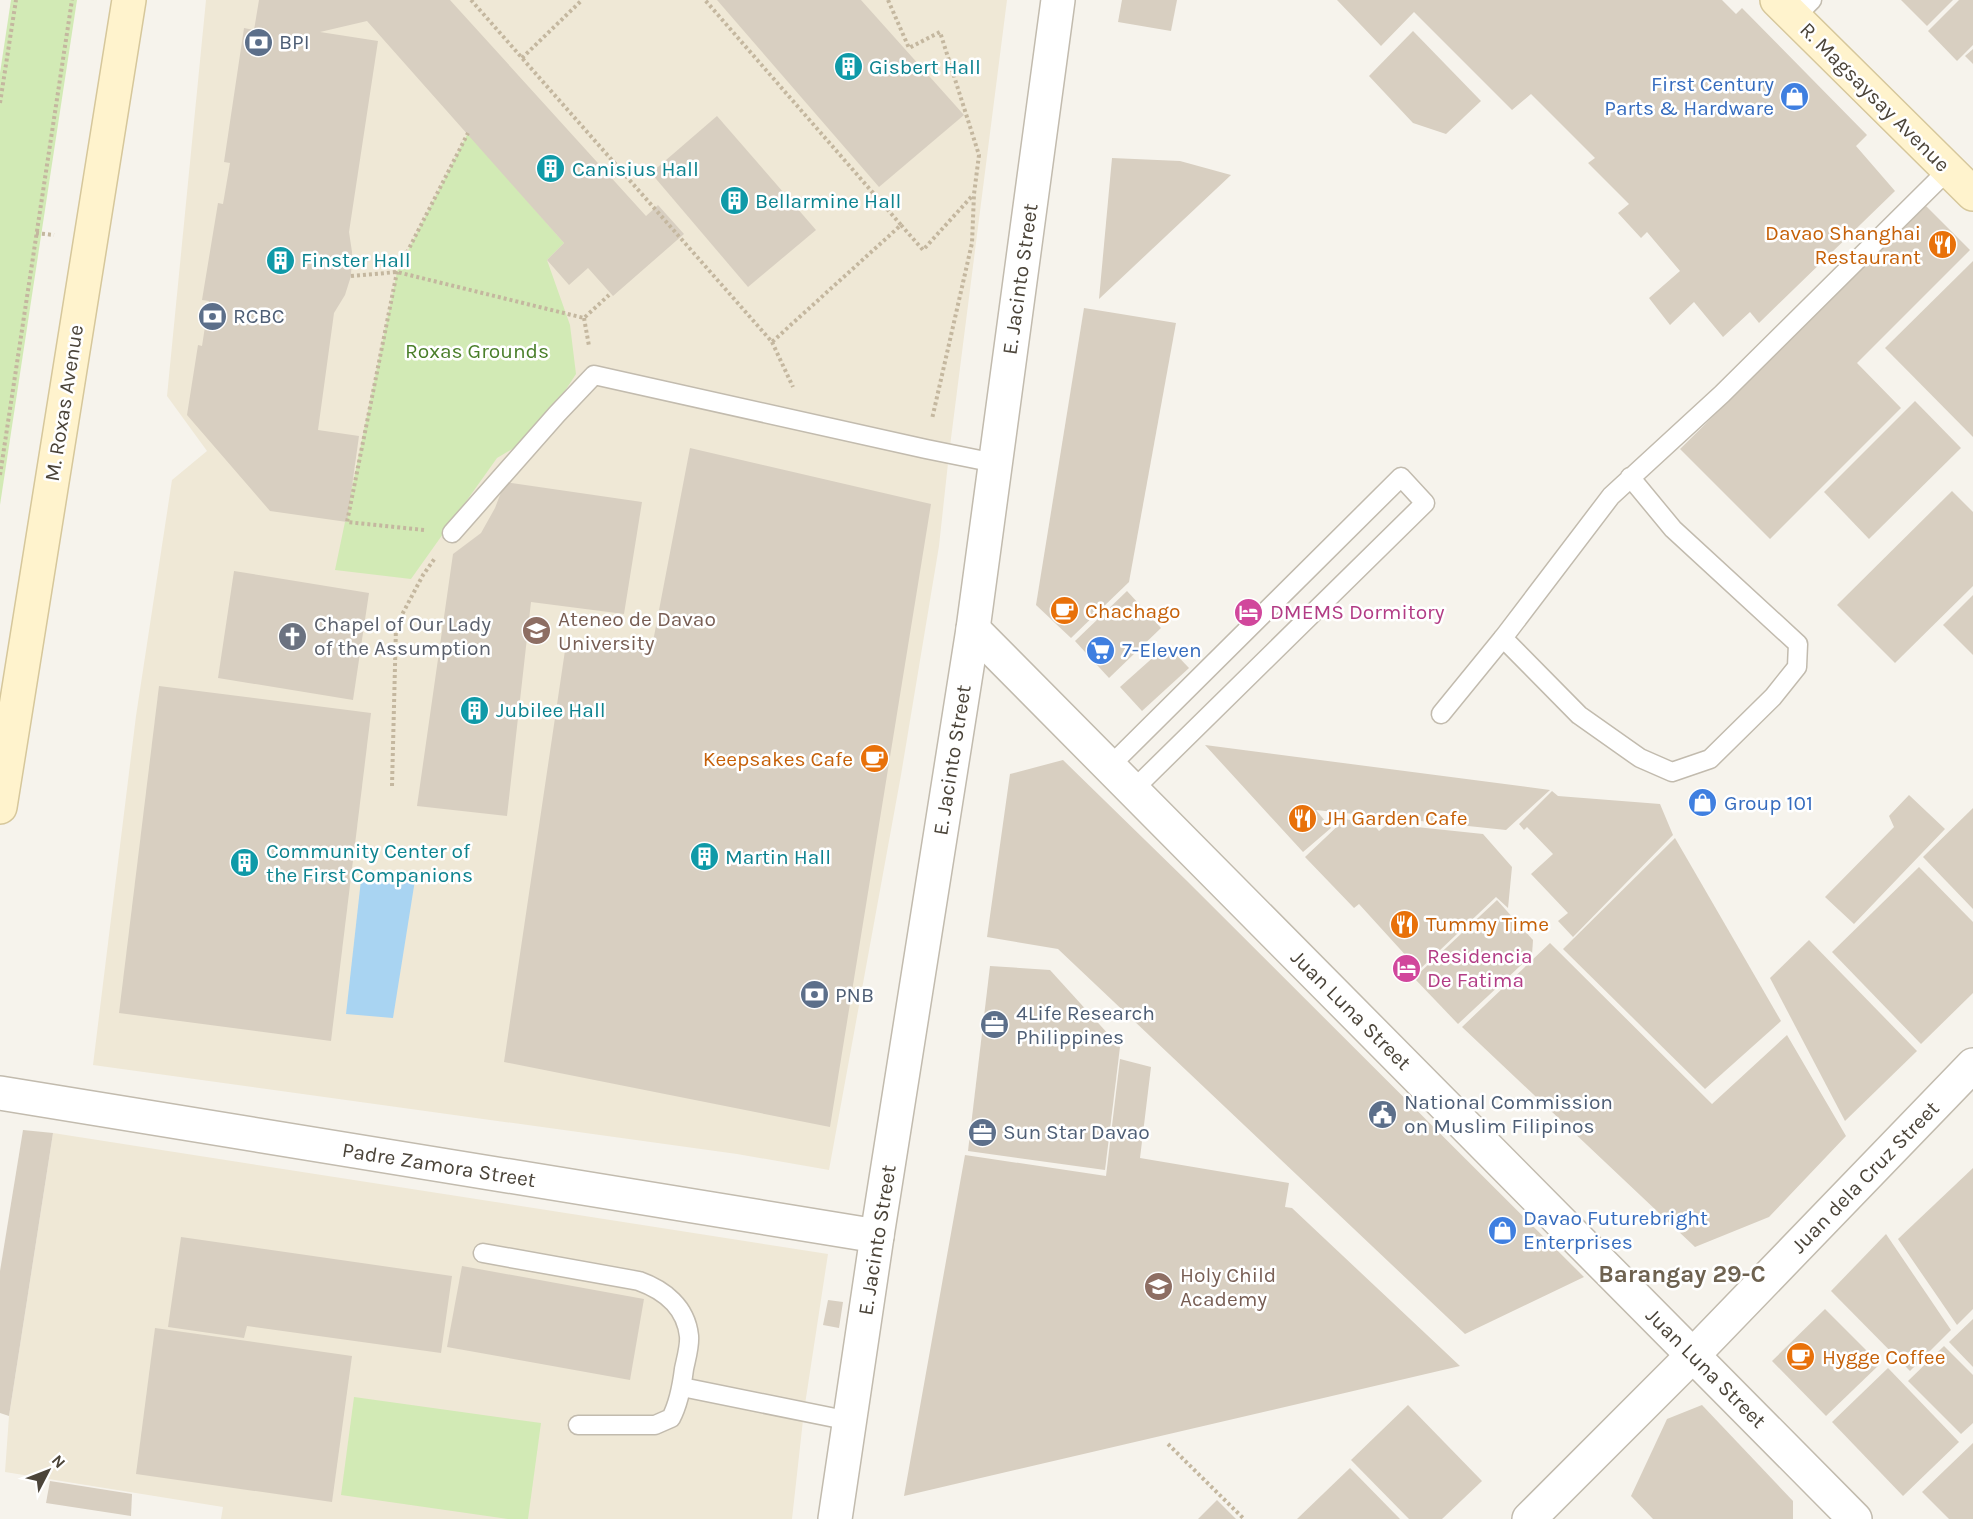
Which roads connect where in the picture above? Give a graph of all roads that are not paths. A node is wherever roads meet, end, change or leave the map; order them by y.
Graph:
1 (129, 0) edge
2 (1058, 0) edge
3 (1795, 6) edge
4 (1948, 170) junction
5 (1973, 194) edge
6 (995, 463) junction
7 (1630, 477) junction
8 (452, 533) road end
9 (973, 628) junction
10 (1503, 638) junction
11 (1441, 714) dead end
12 (1110, 766) junction
13 (1133, 790) junction
14 (0, 807) edge
15 (1973, 1065) edge
16 (0, 1093) edge
17 (877, 1236) junction
18 (483, 1253) dead end
19 (1693, 1355) junction
20 (682, 1387) junction
21 (850, 1421) junction
22 (578, 1425) dead end
23 (835, 1519) edge
24 (1529, 1519) edge
25 (1855, 1519) edge

1 - 14 main road, M. Roxas Avenue
2 - 6 street, E. Jacinto Street
3 - 4 main road, R. Magsaysay Avenue
4 - 5 main road, R. Magsaysay Avenue
4 - 7 lane
6 - 8 lane
6 - 9 street, E. Jacinto Street
7 - 10 lane
7 - 10 lane
9 - 12 street, Juan Luna Street
9 - 17 street, E. Jacinto Street
10 - 11 lane
12 - 13 street, Juan Luna Street
12 - 13 lane
13 - 19 street, Juan Luna Street
15 - 19 street, Juan dela Cruz Street
16 - 17 street, Padre Zamora Street
17 - 21 street, E. Jacinto Street
18 - 20 lane
19 - 24 street, Juan dela Cruz Street
19 - 25 street, Juan Luna Street
20 - 21 lane
20 - 22 lane
21 - 23 street, E. Jacinto Street

